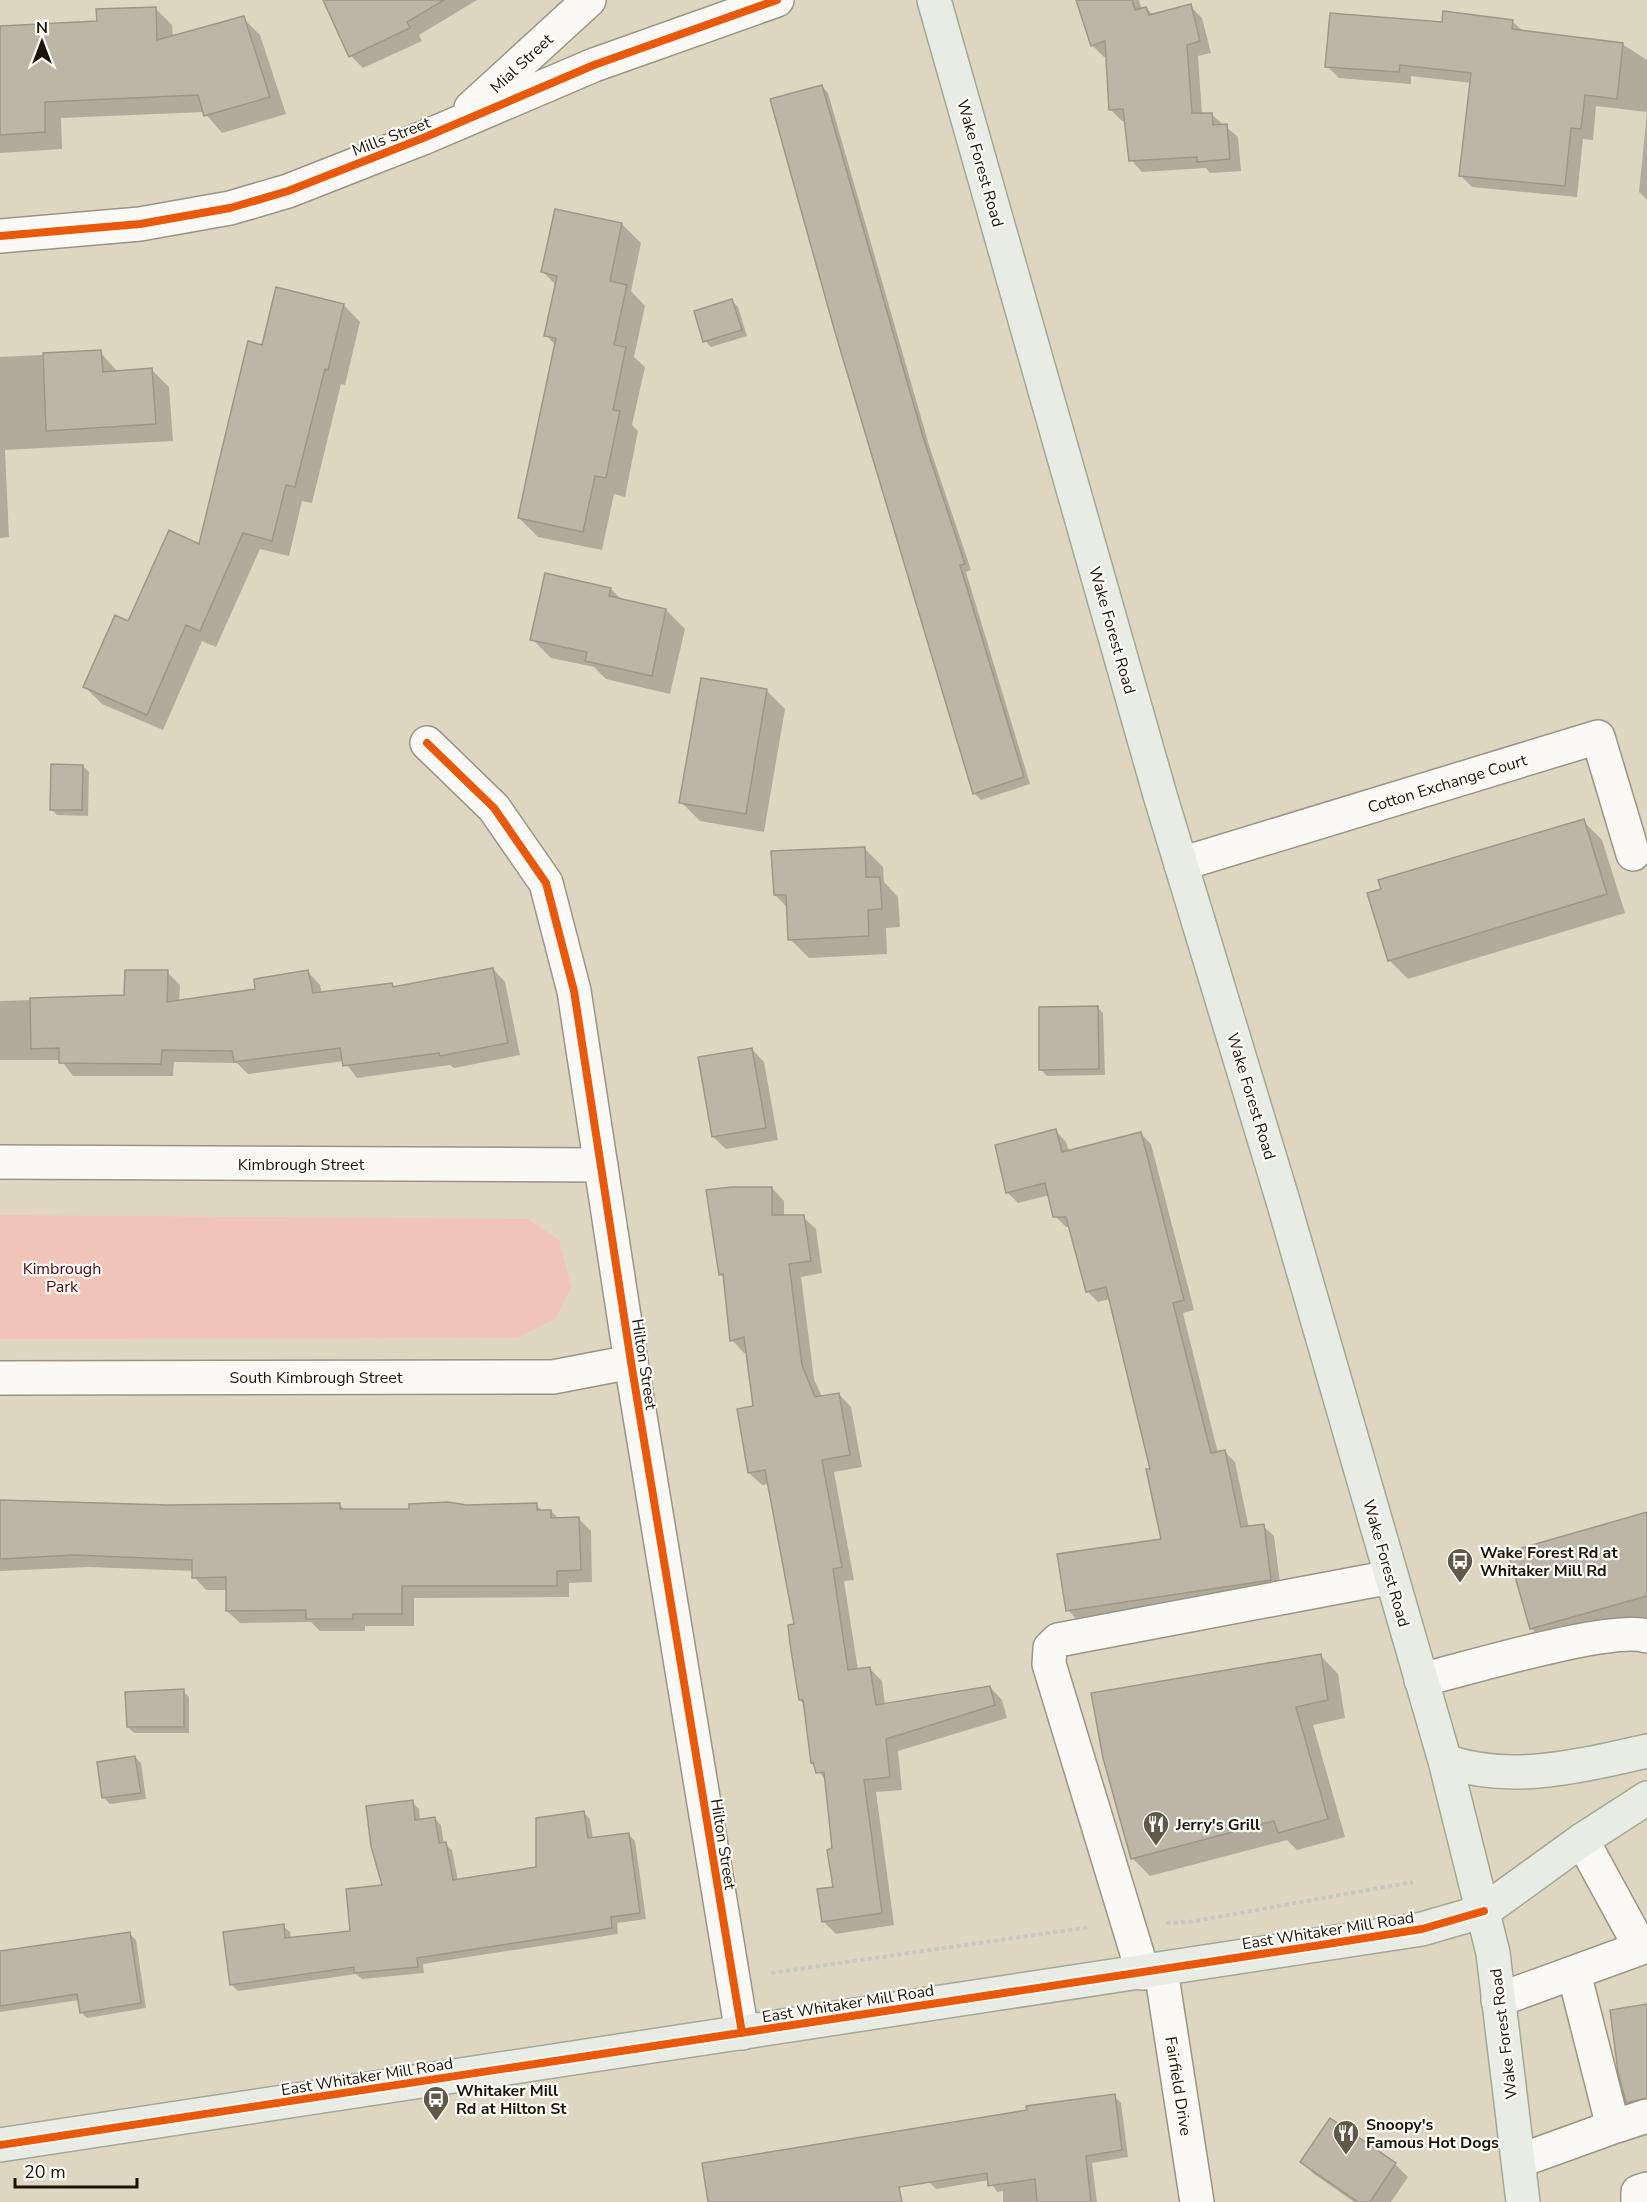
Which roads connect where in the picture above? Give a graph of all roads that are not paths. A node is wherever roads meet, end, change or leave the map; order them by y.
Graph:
1 (590, 0) edge
2 (777, 0) edge
3 (934, 0) edge
4 (452, 126) junction
5 (0, 236) edge
6 (427, 743) dead end
7 (1633, 854) dead end
8 (1181, 864) junction
9 (0, 1162) edge
10 (602, 1165) junction
11 (631, 1362) junction
12 (0, 1378) edge
13 (1391, 1577) junction
14 (1647, 1636) edge
15 (1421, 1680) junction
16 (1647, 1751) edge
17 (1445, 1761) junction
18 (1647, 1798) edge
19 (1582, 1840) junction
20 (1484, 1911) junction
21 (1645, 1953) edge
22 (1152, 1971) junction
23 (1574, 1973) junction
24 (1498, 2000) junction
25 (742, 2033) junction
26 (1647, 2116) edge
27 (1613, 2127) junction
28 (0, 2145) edge
29 (1519, 2161) junction
30 (1647, 2189) edge
31 (1197, 2202) edge
32 (1523, 2202) edge
33 (1638, 2202) edge

1 - 4 street, Mial Street
2 - 4 street, Mills Street
3 - 8 main road, Wake Forest Road
4 - 5 street, Mills Street
6 - 10 street, Hilton Street
7 - 8 street, Cotton Exchange Court
8 - 13 main road, Wake Forest Road
9 - 10 street, Kimbrough Street
10 - 11 street, Hilton Street
11 - 12 street, South Kimbrough Street
11 - 25 street, Hilton Street
13 - 15 main road, Wake Forest Road
13 - 22 street, Fairfield Drive
14 - 15 street
15 - 17 main road, Wake Forest Road
16 - 17 main road
17 - 20 main road, Wake Forest Road
18 - 19 main road, East Whitaker Mill Road
19 - 20 main road, East Whitaker Mill Road
19 - 21 street
20 - 22 main road, East Whitaker Mill Road
20 - 24 main road, Wake Forest Road
21 - 23 street
22 - 25 main road, East Whitaker Mill Road
22 - 31 street, Fairfield Drive
23 - 24 street
23 - 27 street
24 - 29 main road, Wake Forest Road
25 - 28 main road, East Whitaker Mill Road
26 - 27 street
27 - 29 street
29 - 32 main road, Wake Forest Road
30 - 33 street

